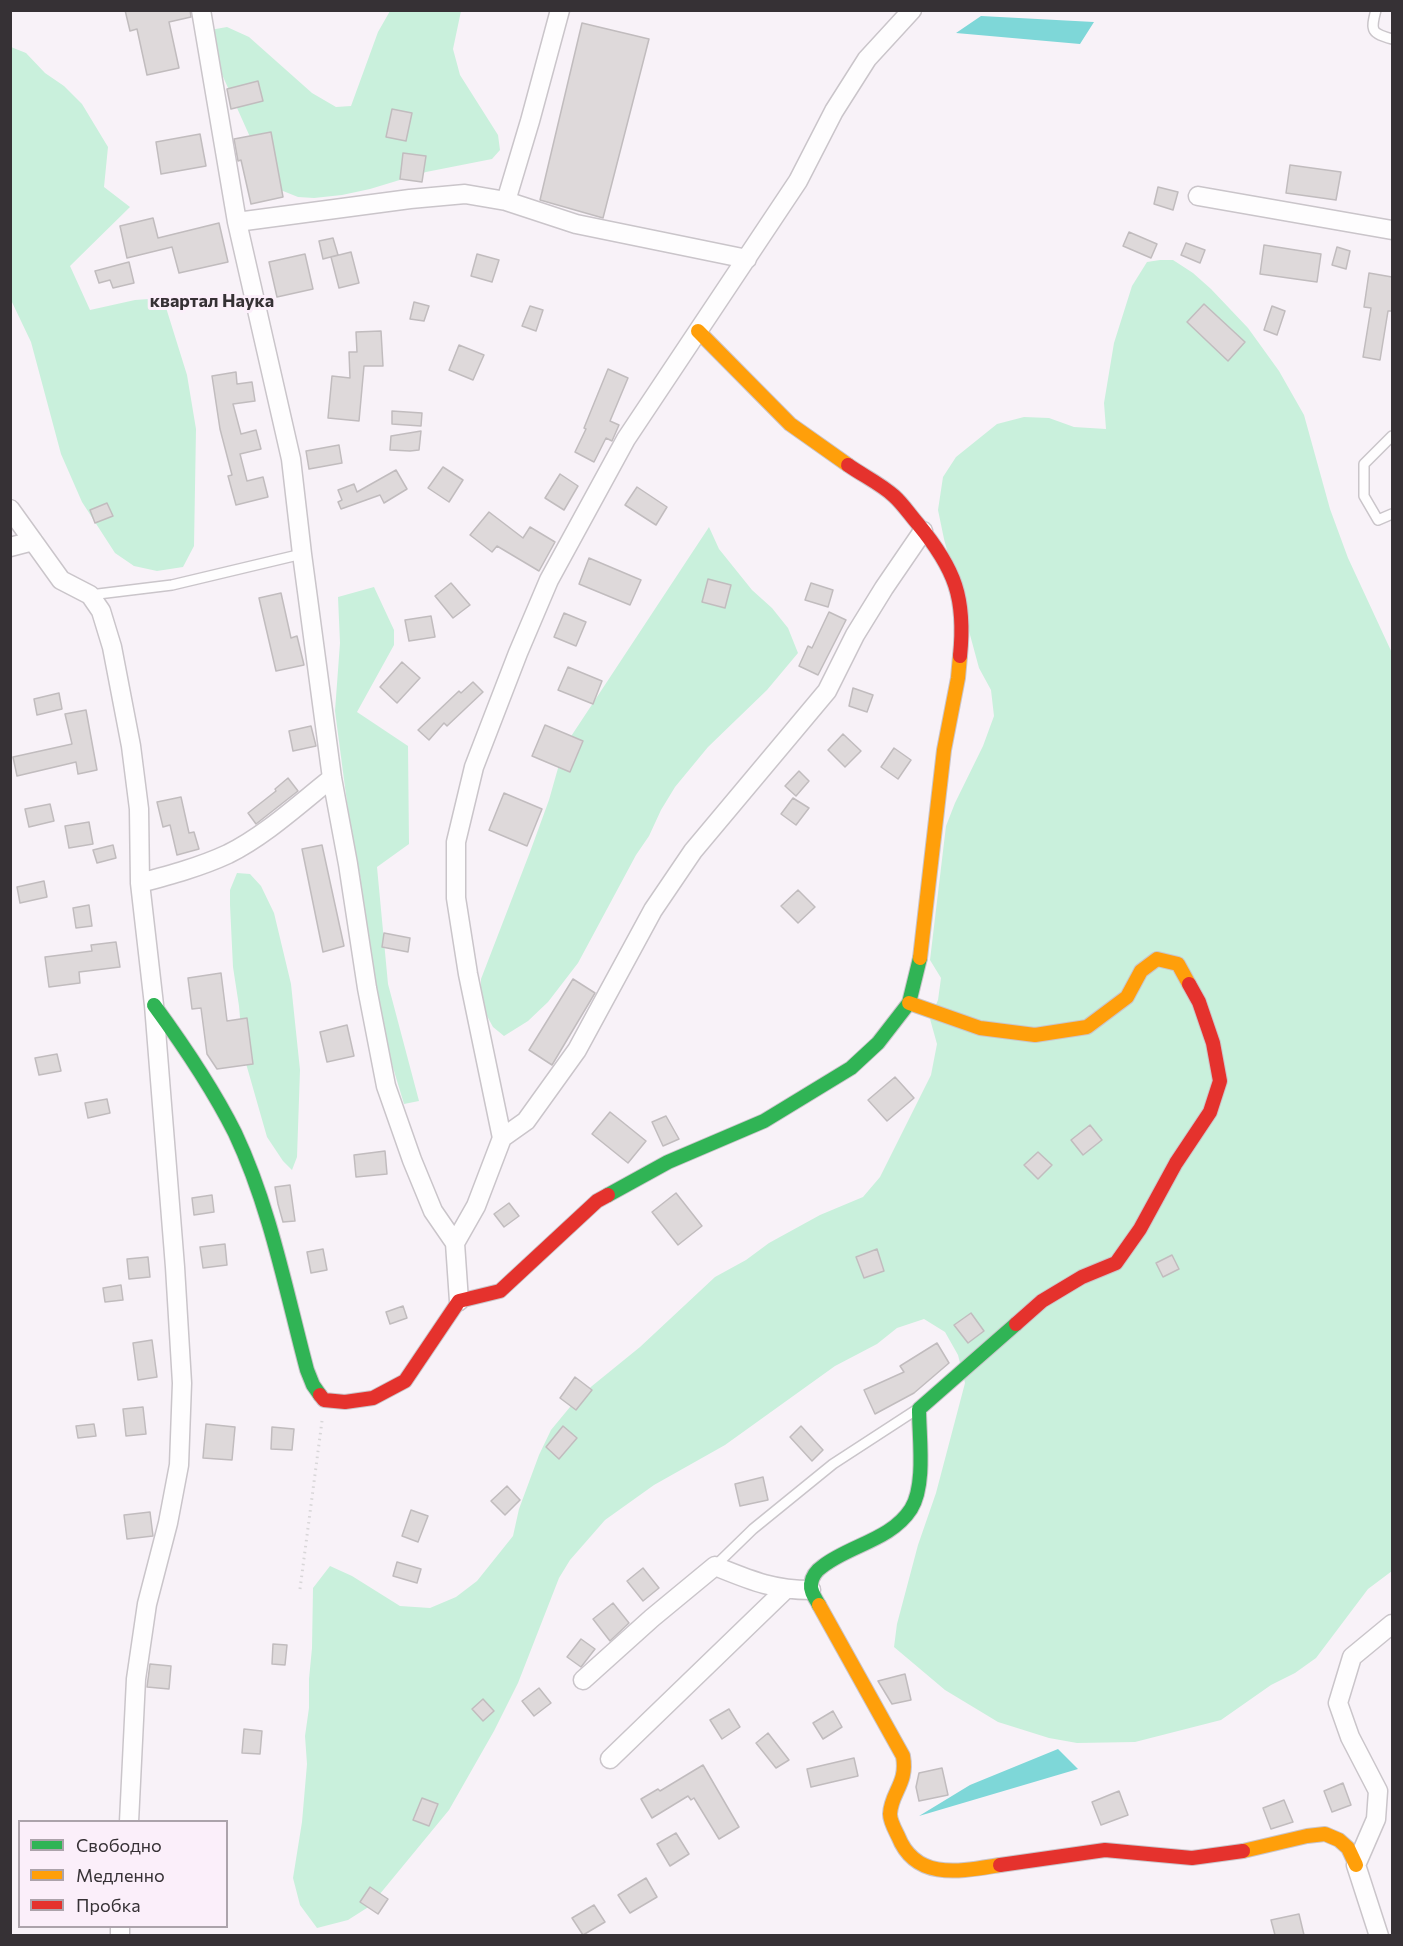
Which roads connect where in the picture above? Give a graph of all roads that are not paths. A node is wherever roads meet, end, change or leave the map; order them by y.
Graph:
1 (201, 10) edge
2 (560, 10) edge
3 (912, 10) edge
4 (1376, 10) edge
5 (1392, 39) edge
6 (1198, 196) dead end
7 (506, 201) junction
8 (237, 222) junction
9 (1392, 230) edge
10 (747, 259) junction
11 (698, 331) junction
12 (1392, 436) edge
13 (10, 509) edge
14 (1392, 514) edge
15 (923, 531) junction
16 (33, 541) junction
17 (10, 547) edge
18 (302, 554) junction
19 (90, 595) junction
20 (332, 778) junction
21 (140, 883) junction
22 (909, 1003) junction
23 (154, 1005) junction
24 (502, 1138) junction
25 (455, 1243) junction
26 (459, 1300) junction
27 (919, 1409) junction
28 (715, 1566) junction
29 (785, 1590) junction
30 (811, 1590) junction
31 (1392, 1624) edge
32 (583, 1680) dead end
33 (610, 1759) dead end
34 (129, 1820) edge
35 (1356, 1865) junction
36 (1379, 1935) edge

1 - 8 street
2 - 7 street
3 - 10 street
4 - 5 lane
6 - 9 street
7 - 8 street
7 - 10 street
8 - 18 street
10 - 11 street
11 - 15 street
11 - 24 street
12 - 14 lane
13 - 16 street
15 - 22 street
15 - 24 street
16 - 17 street
16 - 19 street
18 - 19 lane
18 - 20 street
19 - 21 street
20 - 21 street
20 - 25 street
21 - 23 street
22 - 26 street
22 - 27 street
23 - 26 street
23 - 34 street
24 - 25 street
25 - 26 street
27 - 28 lane
27 - 30 street
28 - 29 street
28 - 32 street
29 - 30 street
29 - 33 street
30 - 35 street
31 - 35 street
35 - 36 street

